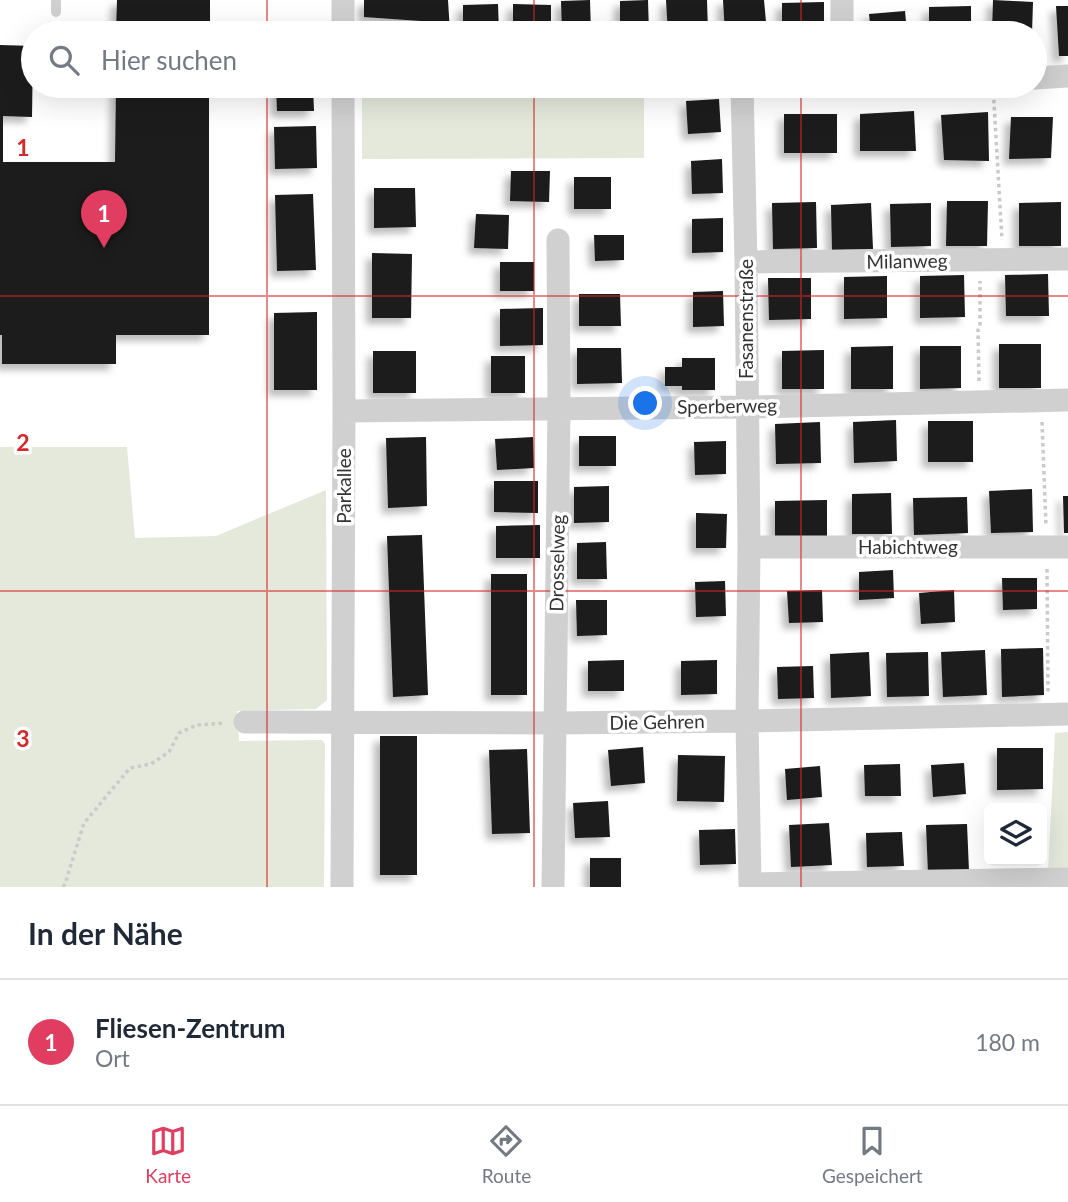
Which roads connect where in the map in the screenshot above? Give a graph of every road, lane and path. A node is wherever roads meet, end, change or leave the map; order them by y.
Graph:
1 (343, 0) edge
2 (842, 0) edge
3 (343, 21) edge
4 (842, 21) edge
5 (1068, 76) edge
6 (1047, 77) edge
7 (343, 98) edge
8 (742, 98) edge
9 (993, 98) edge
10 (558, 240) dead end
11 (1068, 259) edge
12 (992, 260) junction
13 (747, 262) junction
14 (1068, 400) edge
15 (979, 401) junction
16 (747, 407) junction
17 (559, 408) junction
18 (344, 411) junction
19 (749, 547) junction
20 (1068, 547) edge
21 (1068, 714) edge
22 (747, 721) junction
23 (245, 722) joint
24 (343, 722) junction
25 (555, 723) junction
26 (1068, 880) edge
27 (63, 887) edge
28 (341, 887) edge
29 (553, 887) edge

1 - 3 street
2 - 4 street
5 - 6 street
7 - 18 street, Parkallee
8 - 13 street, Fasanenstraße
9 - 12 path
10 - 17 street, Drosselweg
11 - 12 street, Milanweg
12 - 13 street, Milanweg
12 - 15 path
13 - 16 street, Fasanenstraße
14 - 15 street, Sperberweg
15 - 16 street, Sperberweg
16 - 17 street, Sperberweg
16 - 19 street, Fasanenstraße
17 - 18 street, Sperberweg
17 - 25 street, Drosselweg
18 - 24 street, Parkallee
19 - 20 street, Habichtweg
19 - 22 street, Fasanenstraße
21 - 22 street, Die Gehren
22 - 25 street, Die Gehren
22 - 26 street, Fasanenstraße
23 - 24 street, Die Gehren
23 - 27 path
24 - 25 street, Die Gehren
24 - 28 street, Parkallee
25 - 29 street, Drosselweg

